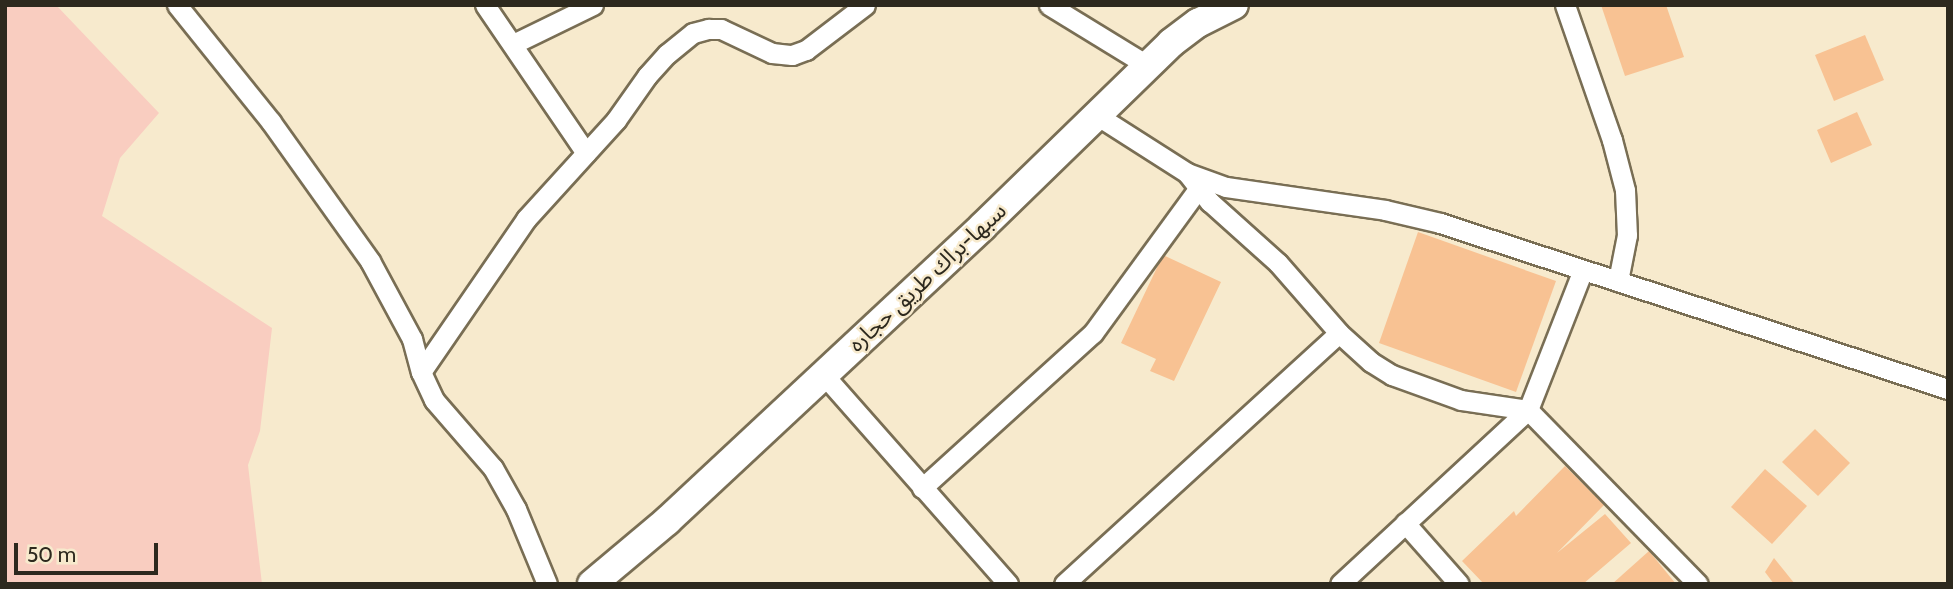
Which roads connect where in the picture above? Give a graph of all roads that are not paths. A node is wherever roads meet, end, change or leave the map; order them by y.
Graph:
1 (177, 5) edge
2 (485, 5) edge
3 (593, 5) edge
4 (865, 5) edge
5 (1048, 5) edge
6 (1234, 5) edge
7 (1565, 5) edge
8 (513, 44) junction
9 (1147, 65) junction
10 (1098, 116) junction
11 (586, 153) junction
12 (1192, 181) junction
13 (1583, 270) junction
14 (1618, 281) junction
15 (1339, 333) junction
16 (421, 372) junction
17 (824, 374) junction
18 (1948, 388) edge
19 (1528, 410) junction
20 (922, 488) junction
21 (1405, 523) junction
22 (626, 557) junction
23 (547, 584) edge
24 (592, 584) edge
25 (612, 584) edge
26 (1008, 584) edge
27 (1064, 584) edge
28 (1340, 584) edge
29 (1459, 584) edge
30 (1698, 584) edge

1 - 16 street
2 - 8 street
3 - 8 street
4 - 11 street
5 - 9 street
6 - 9 main road, سبها-براك طريق حجاره
7 - 14 street
8 - 11 street
9 - 10 main road, سبها-براك طريق حجاره
10 - 12 street
10 - 17 main road, سبها-براك طريق حجاره
11 - 16 street
12 - 13 street
12 - 15 street
12 - 20 street
13 - 14 street
13 - 19 street
14 - 18 street
15 - 19 street
15 - 27 street
16 - 23 street
17 - 20 street
17 - 22 main road, سبها-براك طريق حجاره
19 - 21 street
19 - 30 street
20 - 26 street
21 - 28 street
21 - 29 street
22 - 24 main road, سبها-براك طريق حجاره
22 - 25 main road, سبها-براك طريق حجاره

